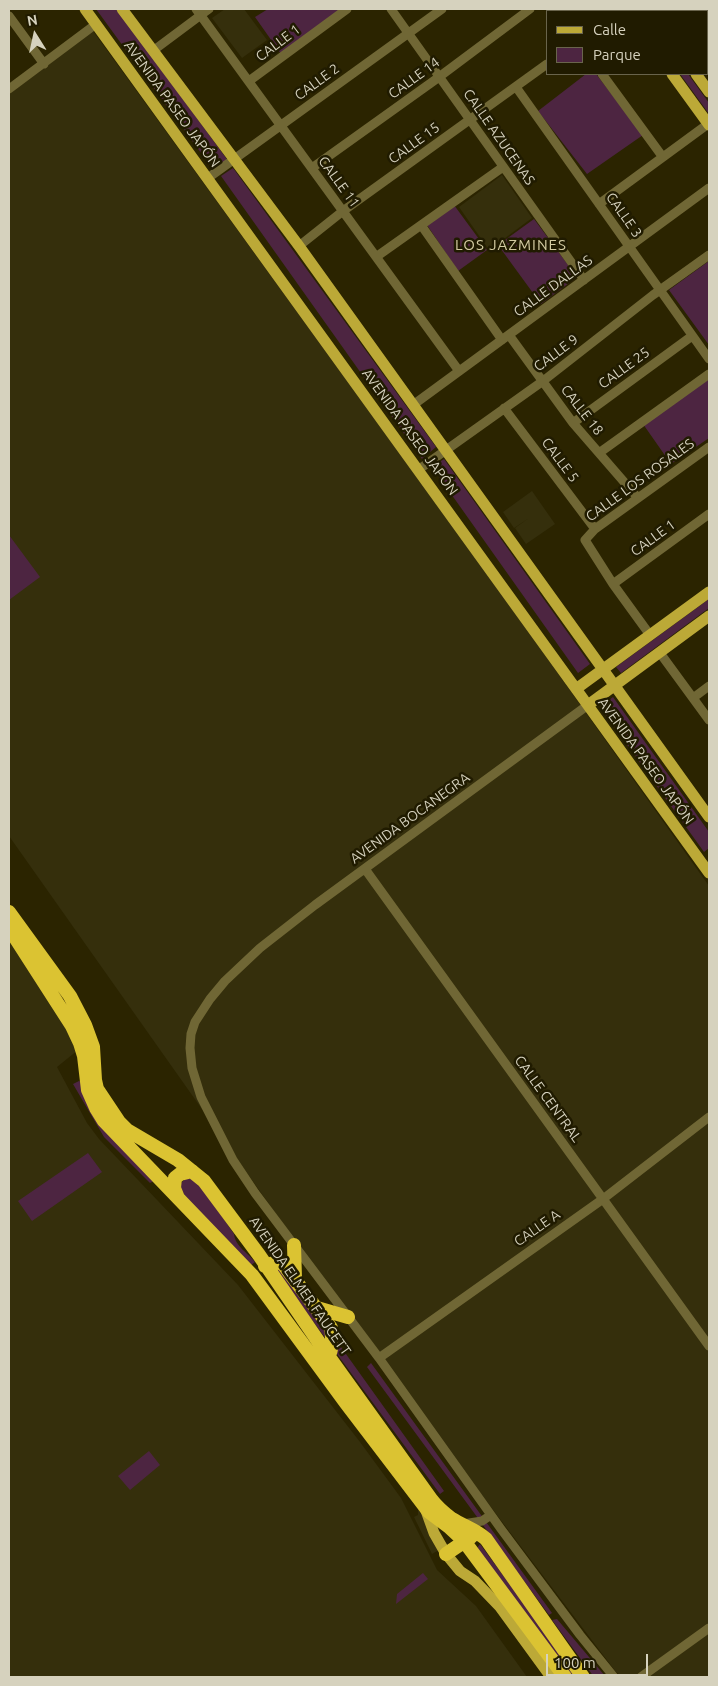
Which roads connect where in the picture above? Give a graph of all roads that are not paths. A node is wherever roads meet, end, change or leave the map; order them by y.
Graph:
1 (85, 9) edge
2 (122, 9) edge
3 (209, 9) edge
4 (347, 9) edge
5 (391, 9) edge
6 (442, 9) edge
7 (530, 9) edge
8 (199, 12) edge
9 (9, 16) edge
10 (96, 24) junction
11 (408, 33) junction
12 (154, 50) junction
13 (44, 64) junction
14 (546, 65) edge
15 (603, 75) edge
16 (673, 75) edge
17 (697, 75) edge
18 (440, 77) junction
19 (249, 82) junction
20 (516, 87) junction
21 (9, 90) edge
22 (709, 92) edge
23 (470, 120) junction
24 (709, 124) edge
25 (281, 125) junction
26 (662, 156) junction
27 (234, 159) junction
28 (503, 167) junction
29 (312, 168) junction
30 (208, 178) junction
31 (709, 188) edge
32 (599, 204) junction
33 (343, 211) junction
34 (422, 225) junction
35 (298, 246) junction
36 (629, 247) junction
37 (709, 255) edge
38 (376, 257) junction
39 (584, 280) junction
40 (661, 290) junction
41 (692, 336) junction
42 (505, 337) junction
43 (709, 359) edge
44 (459, 371) junction
45 (709, 374) edge
46 (542, 380) junction
47 (413, 405) junction
48 (504, 408) junction
49 (573, 423) junction
50 (709, 447) edge
51 (445, 450) junction
52 (599, 452) junction
53 (418, 470) junction
54 (638, 498) junction
55 (709, 514) edge
56 (595, 529) junction
57 (613, 584) junction
58 (709, 592) edge
59 (709, 616) edge
60 (650, 635) junction
61 (660, 653) junction
62 (603, 668) junction
63 (615, 686) junction
64 (709, 686) edge
65 (576, 689) junction
66 (693, 698) junction
67 (588, 705) junction
68 (709, 720) edge
69 (709, 817) edge
70 (706, 860) edge
71 (365, 869) junction
72 (709, 873) edge
73 (9, 912) edge
74 (9, 928) edge
75 (196, 1084) joint
76 (709, 1118) edge
77 (192, 1171) junction
78 (178, 1198) junction
79 (603, 1199) junction
80 (294, 1245) junction
81 (265, 1266) junction
82 (295, 1278) junction
83 (317, 1308) junction
84 (348, 1317) junction
85 (709, 1346) edge
86 (379, 1358) junction
87 (325, 1362) junction
88 (427, 1501) junction
89 (491, 1515) junction
90 (462, 1524) junction
91 (484, 1537) junction
92 (464, 1541) junction
93 (446, 1554) junction
94 (709, 1628) edge
95 (551, 1677) edge
96 (565, 1677) edge
97 (583, 1677) edge
98 (614, 1677) edge
99 (641, 1677) edge

1 - 10 main road, AVENIDA PASEO JAPÓN
2 - 12 main road, AVENIDA PASEO JAPÓN
3 - 8 street
4 - 19 street, CALLE 1
5 - 11 street, CALLE AZUCENAS
6 - 11 street, CALLE 2
7 - 18 street, CALLE 14
8 - 12 street
8 - 19 street, CALLE 11
9 - 13 street
10 - 13 street
10 - 30 main road, AVENIDA PASEO JAPÓN
11 - 18 street, CALLE AZUCENAS
11 - 25 street, CALLE 2
12 - 27 main road, AVENIDA PASEO JAPÓN
13 - 21 street
14 - 20 street, CALLE 15
15 - 26 street
16 - 24 main road
17 - 22 main road
18 - 23 street, CALLE AZUCENAS
18 - 29 street, CALLE 14
19 - 25 street, CALLE 11
20 - 23 street, CALLE 15
20 - 32 street, CALLE 3
23 - 28 street, CALLE AZUCENAS
23 - 33 street, CALLE 15
24 - 26 street
25 - 27 street, CALLE 2
25 - 29 street, CALLE 11
26 - 32 street
27 - 30 street, CALLE 2
27 - 35 main road, AVENIDA PASEO JAPÓN
28 - 34 street
28 - 39 street, CALLE AZUCENAS
29 - 33 street, CALLE 11
30 - 53 main road, AVENIDA PASEO JAPÓN
31 - 36 street, CALLE DALLAS
32 - 36 street, CALLE 3
33 - 35 street, CALLE 15
33 - 38 street, CALLE 11
34 - 38 street
34 - 42 street, CALLE 18
35 - 47 main road, AVENIDA PASEO JAPÓN
36 - 39 street, CALLE DALLAS
36 - 40 street, CALLE 3
37 - 40 street, CALLE 9
38 - 44 street, CALLE 11
39 - 42 street, CALLE DALLAS
40 - 41 street, CALLE 3
40 - 46 street, CALLE 9
41 - 43 street, CALLE 3
41 - 49 street, CALLE 25
42 - 44 street, CALLE DALLAS
42 - 46 street, CALLE 18
44 - 47 street, CALLE DALLAS
45 - 52 street
46 - 48 street, CALLE 9
46 - 49 street, CALLE 18
47 - 51 main road, AVENIDA PASEO JAPÓN
48 - 51 street, CALLE 9
48 - 56 street, CALLE 5
49 - 52 street, CALLE 18
50 - 54 street, CALLE LOS ROSALES
51 - 53 street, CALLE 9
51 - 62 main road, AVENIDA PASEO JAPÓN
52 - 54 street, CALLE 18
53 - 65 main road, AVENIDA PASEO JAPÓN
54 - 56 street, CALLE LOS ROSALES
55 - 57 street, CALLE 1
56 - 57 street, CALLE LOS ROSALES
57 - 60 street
58 - 60 main road
59 - 61 main road, AVENIDA BOCANEGRA
60 - 62 main road
61 - 63 main road, AVENIDA BOCANEGRA
61 - 66 street
62 - 63 main road, AVENIDA PASEO JAPÓN
62 - 65 main road
63 - 67 main road, AVENIDA BOCANEGRA
63 - 69 main road, AVENIDA PASEO JAPÓN
64 - 66 street
65 - 67 main road, AVENIDA PASEO JAPÓN
66 - 68 street
67 - 70 main road, AVENIDA PASEO JAPÓN
67 - 71 street, AVENIDA BOCANEGRA
70 - 72 main road, AVENIDA PASEO JAPÓN
71 - 75 street, AVENIDA BOCANEGRA
71 - 79 street, CALLE CENTRAL
73 - 77 highway, AVENIDA ELMER FAUCETT
74 - 78 highway, AVENIDA ELMER FAUCETT
75 - 80 street, AVENIDA ELMER FAUCETT
76 - 79 street, CALLE A
77 - 78 highway
77 - 81 highway, AVENIDA ELMER FAUCETT
78 - 87 highway, AVENIDA ELMER FAUCETT
79 - 85 street, CALLE CENTRAL
79 - 86 street, CALLE A
80 - 82 highway
80 - 84 street, AVENIDA ELMER FAUCETT
81 - 82 highway
81 - 87 highway, AVENIDA ELMER FAUCETT
82 - 83 highway
83 - 84 highway
83 - 87 highway
84 - 86 street, AVENIDA ELMER FAUCETT
86 - 89 street, AVENIDA ELMER FAUCETT
87 - 88 highway, AVENIDA ELMER FAUCETT
88 - 90 highway, AVENIDA ELMER FAUCETT
88 - 92 highway, AVENIDA ELMER FAUCETT
88 - 93 main road, AVENIDA ELMER FAUCETT
89 - 90 street
89 - 98 street, AVENIDA ELMER FAUCETT
90 - 91 highway, AVENIDA ELMER FAUCETT
91 - 92 highway
91 - 97 highway, AVENIDA ELMER FAUCETT
92 - 93 highway
92 - 96 highway, AVENIDA ELMER FAUCETT
93 - 95 main road, AVENIDA ELMER FAUCETT
94 - 99 street

